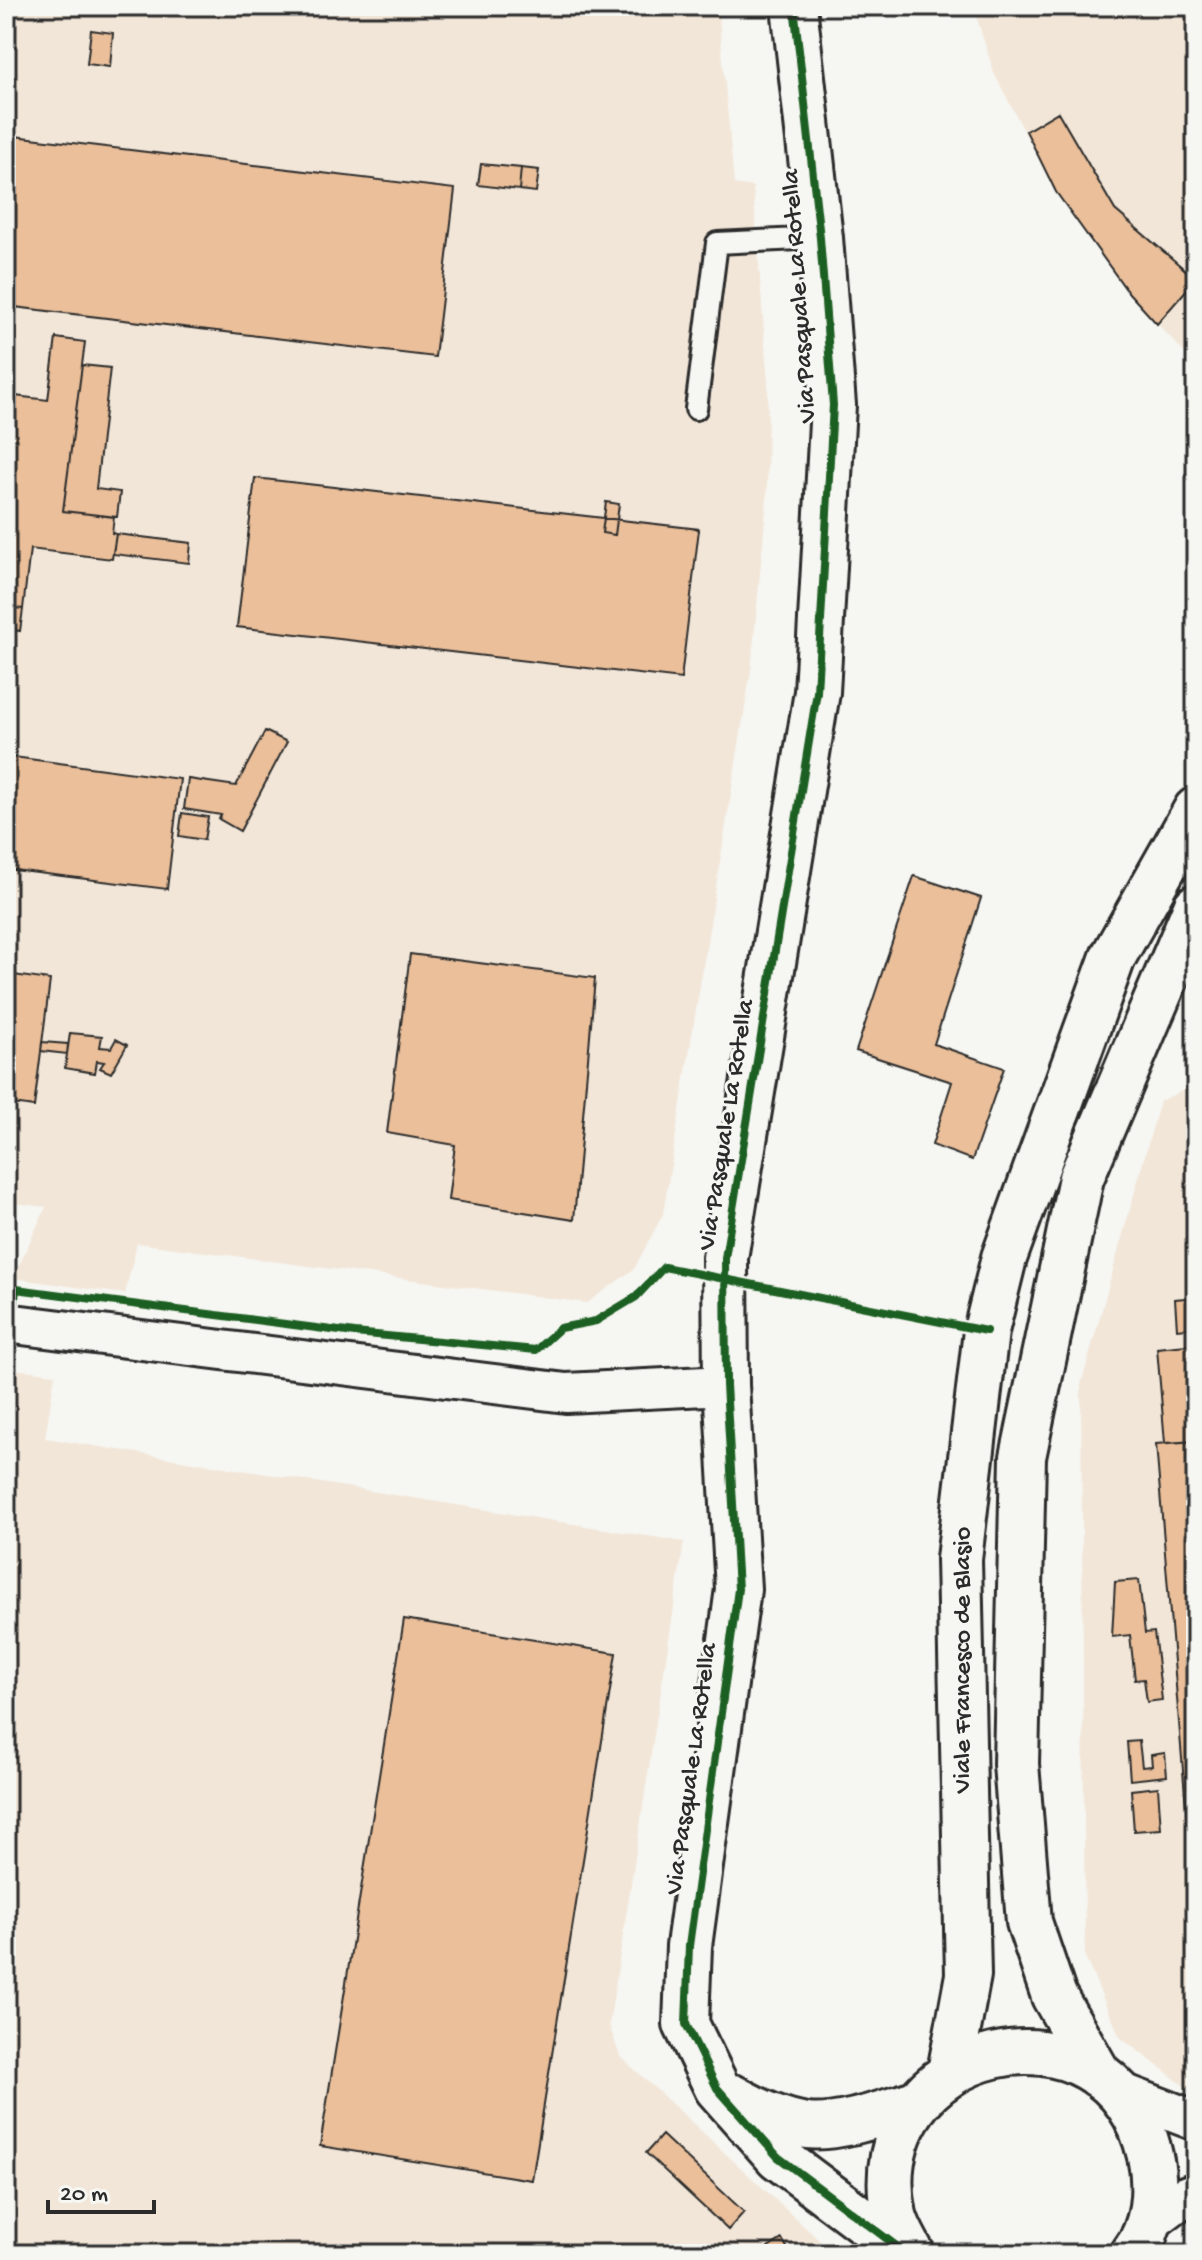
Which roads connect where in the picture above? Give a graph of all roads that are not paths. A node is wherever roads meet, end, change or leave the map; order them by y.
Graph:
1 (794, 6) edge
2 (820, 238) junction
3 (696, 409) dead end
4 (1196, 810) edge
5 (1196, 907) edge
6 (6, 1323) edge
7 (726, 1385) junction
8 (950, 2072) junction
9 (1110, 2084) junction
10 (717, 2088) junction
11 (916, 2103) junction
12 (1196, 2121) edge
13 (1196, 2192) edge
14 (1141, 2238) edge
15 (909, 2254) edge

1 - 2 street, Via Pasquale La Rotella
2 - 3 lane
2 - 7 street, Via Pasquale La Rotella
4 - 8 street, Viale Francesco de Blasio
5 - 9 street, Viale Francesco de Blasio
6 - 7 street
7 - 10 street, Via Pasquale La Rotella
8 - 9 street
8 - 11 street
9 - 12 street
9 - 14 street, Viale Francesco de Blasio
10 - 11 street
10 - 15 street, Via Pasquale La Rotella
11 - 15 street
13 - 14 street

